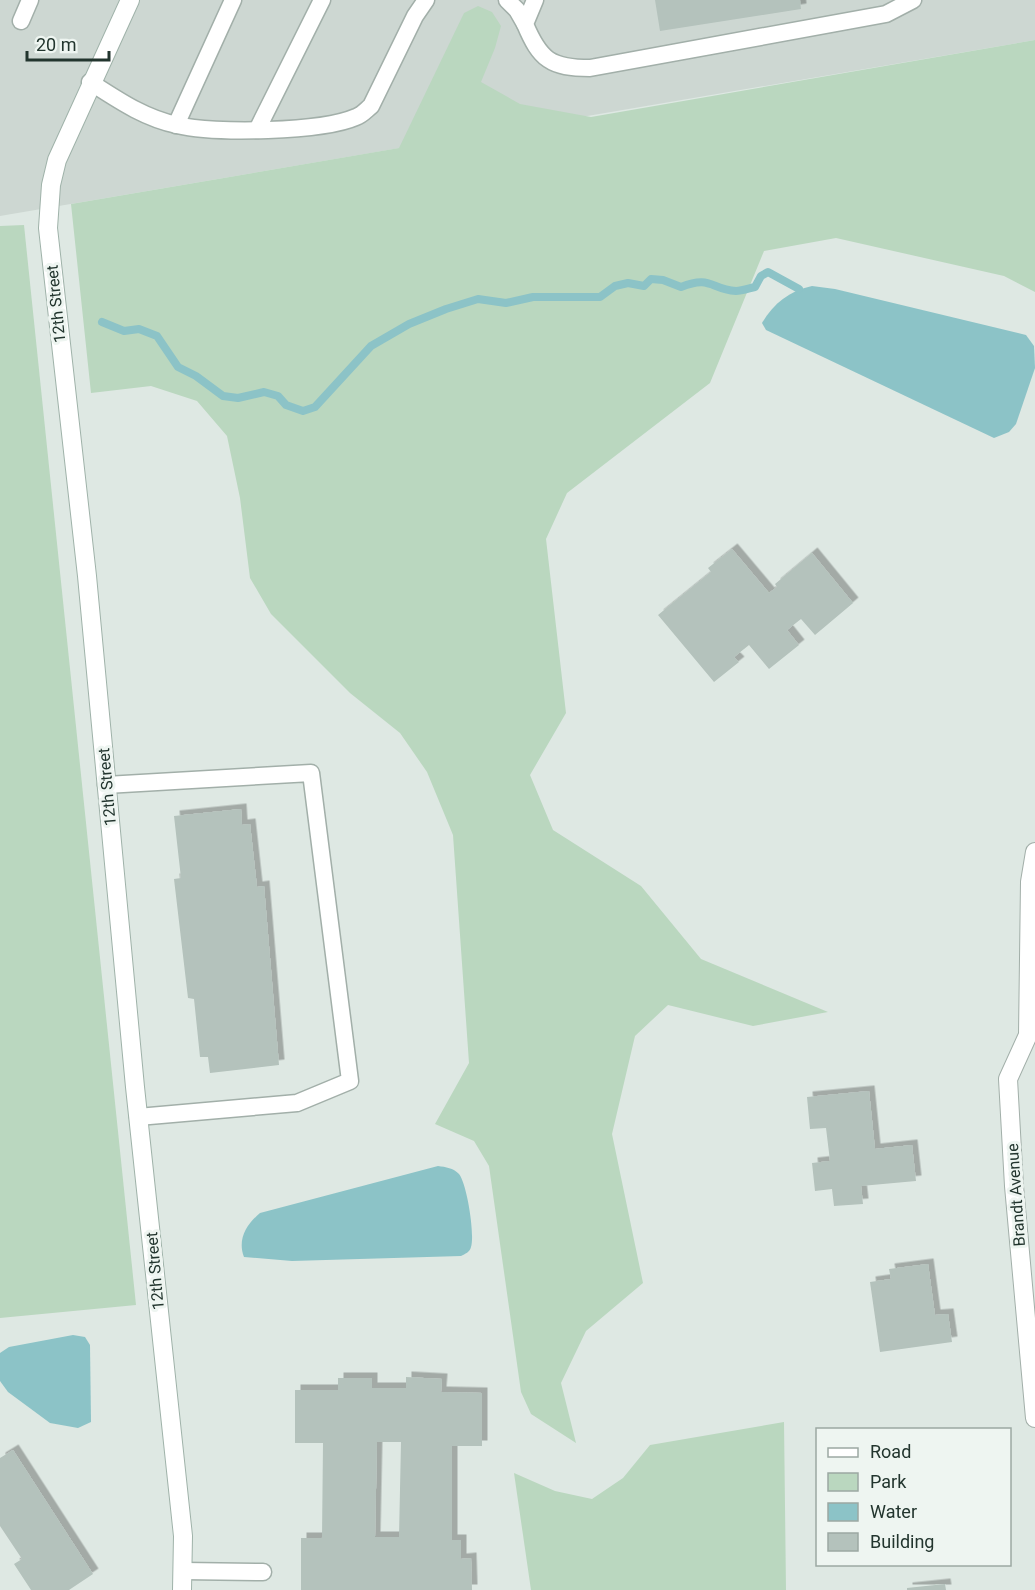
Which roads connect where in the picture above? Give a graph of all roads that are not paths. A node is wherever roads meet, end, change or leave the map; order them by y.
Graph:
1 (30, 0) edge
2 (130, 0) edge
3 (233, 0) edge
4 (322, 0) edge
5 (426, 0) edge
6 (507, 0) edge
7 (535, 0) edge
8 (913, 0) edge
9 (21, 21) dead end
10 (525, 24) junction
11 (90, 82) junction
12 (176, 125) junction
13 (257, 130) junction
14 (106, 785) junction
15 (1035, 852) edge
16 (138, 1117) junction
17 (1035, 1418) edge
18 (183, 1571) junction
19 (263, 1572) dead end
20 (182, 1590) edge

1 - 9 lane
2 - 11 main road, 12th Street
3 - 12 lane
4 - 13 lane
5 - 13 lane
6 - 10 lane
7 - 10 lane
8 - 10 lane
11 - 12 lane
11 - 14 main road, 12th Street
12 - 13 lane
14 - 16 main road, 12th Street
14 - 16 lane
15 - 17 main road, Brandt Avenue
16 - 18 main road, 12th Street
18 - 19 lane
18 - 20 main road, 12th Street

